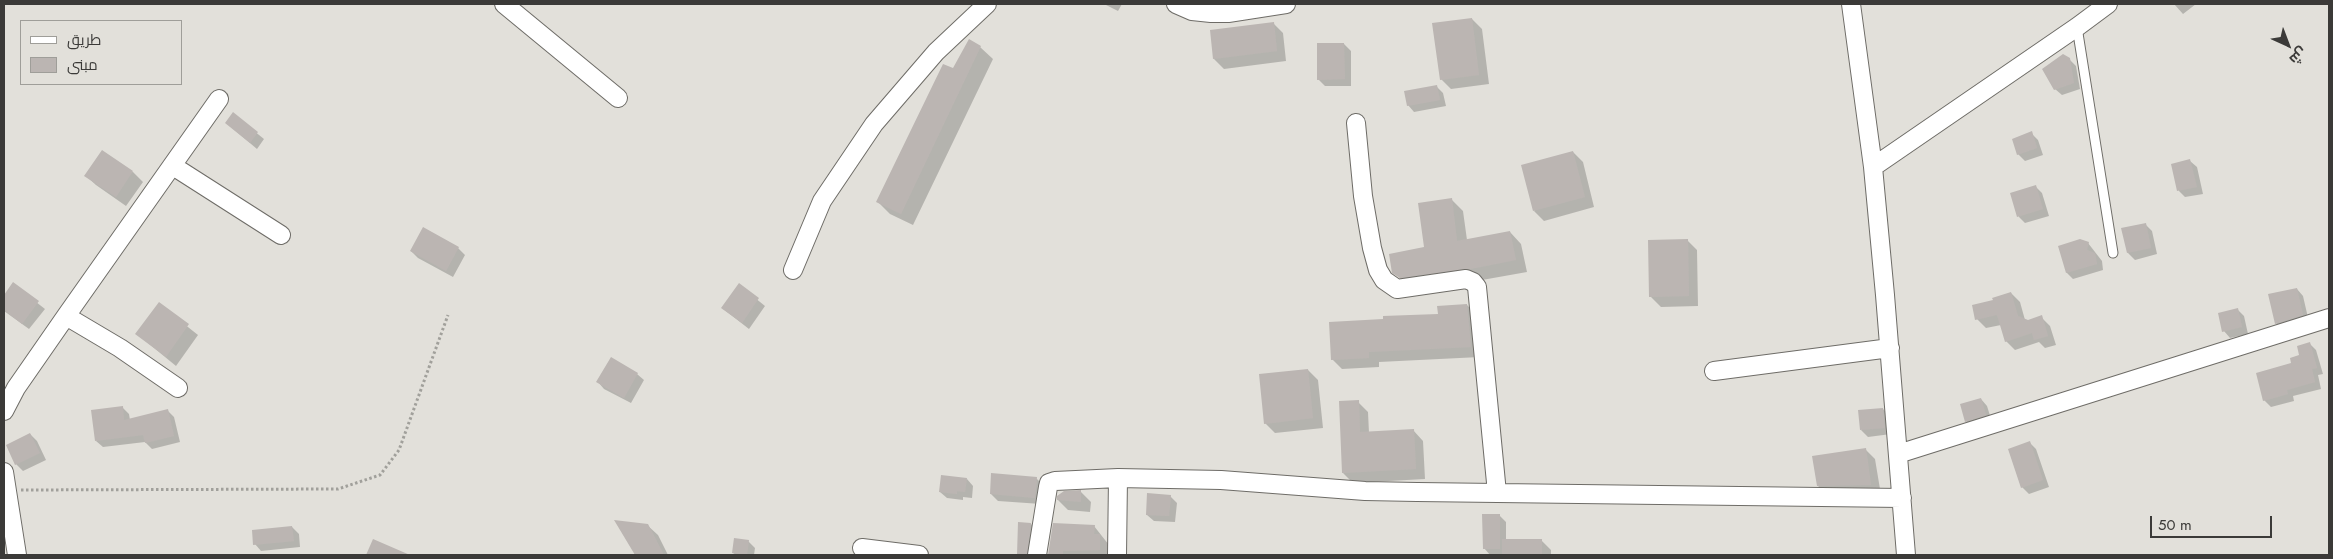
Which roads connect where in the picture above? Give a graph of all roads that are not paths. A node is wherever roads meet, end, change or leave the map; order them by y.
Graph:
1 (504, 4) edge
2 (987, 4) edge
3 (1176, 4) edge
4 (1286, 4) edge
5 (1851, 4) edge
6 (2108, 4) edge
7 (2077, 27) junction
8 (618, 98) dead end
9 (219, 99) dead end
10 (1356, 123) dead end
11 (173, 166) junction
12 (1872, 167) junction
13 (281, 235) dead end
14 (2113, 253) dead end
15 (793, 270) dead end
16 (66, 316) junction
17 (2329, 318) edge
18 (1890, 348) junction
19 (1714, 372) dead end
20 (178, 388) dead end
21 (4, 411) edge
22 (1898, 454) junction
23 (4, 472) edge
24 (1118, 478) junction
25 (1497, 493) junction
26 (1902, 498) junction
27 (862, 548) dead end
28 (17, 555) edge
29 (919, 555) edge
30 (1037, 555) edge
31 (1117, 555) edge
32 (1906, 555) edge

1 - 8 street
2 - 15 street
3 - 4 street
5 - 12 street
6 - 7 street
7 - 12 street
7 - 14 lane
9 - 11 street
10 - 25 street
11 - 13 street
11 - 16 street
12 - 18 street
16 - 20 street
16 - 21 street
17 - 22 street
18 - 19 street
18 - 22 street
22 - 26 street
23 - 28 street
24 - 25 street
24 - 30 street
24 - 31 street
25 - 26 street
26 - 32 street
27 - 29 street

